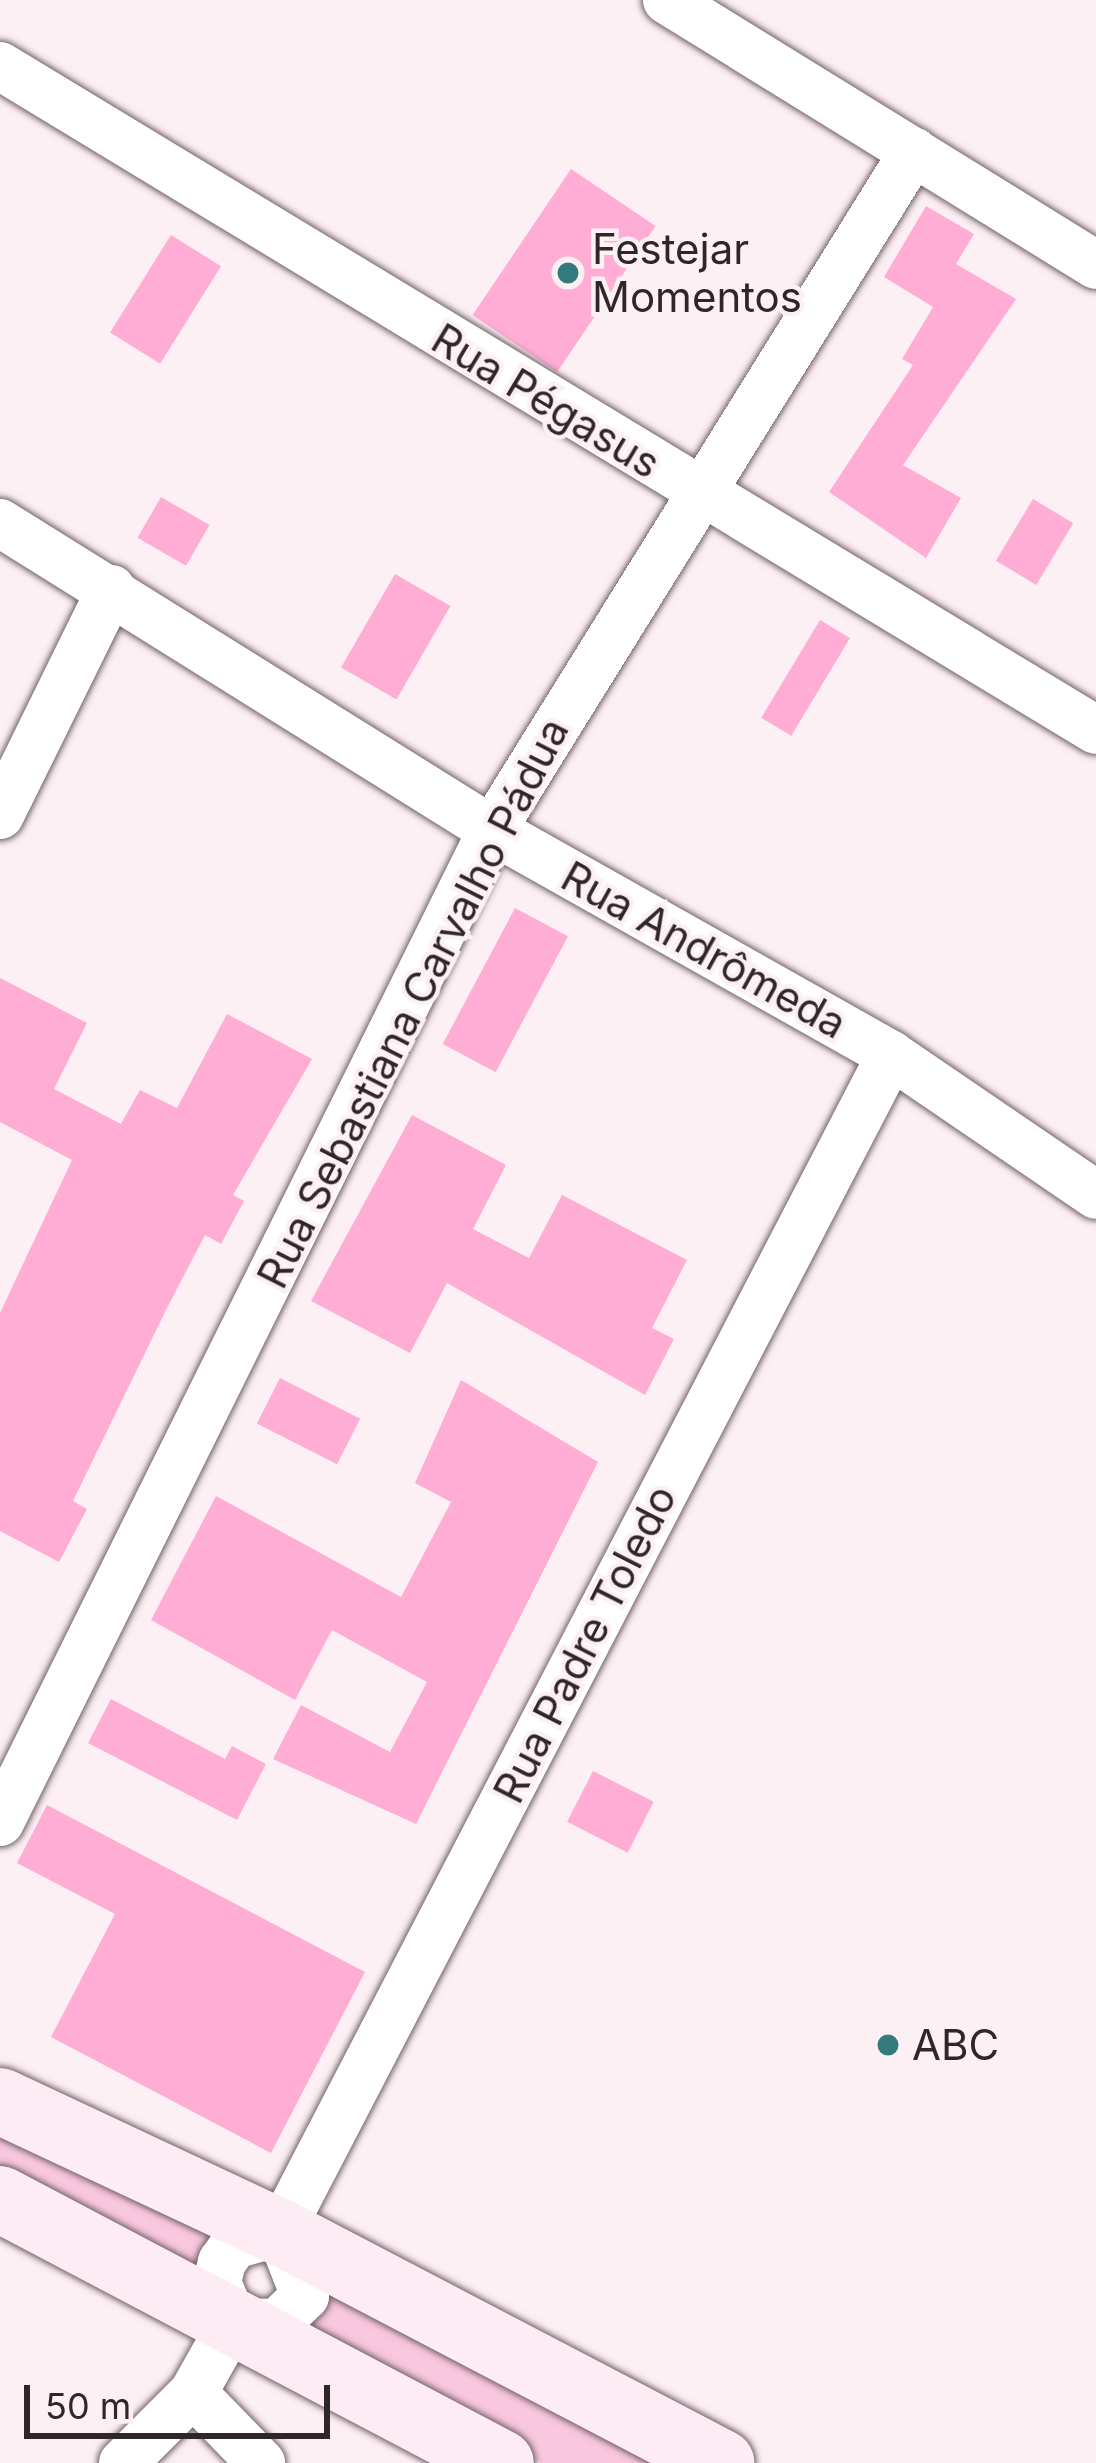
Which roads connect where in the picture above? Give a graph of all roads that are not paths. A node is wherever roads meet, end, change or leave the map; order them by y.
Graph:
1 (667, 0) edge
2 (0, 66) edge
3 (914, 151) junction
4 (1096, 265) edge
5 (694, 492) junction
6 (0, 523) edge
7 (111, 589) junction
8 (1096, 730) edge
9 (0, 815) edge
10 (492, 830) junction
11 (891, 1055) junction
12 (1096, 1195) edge
13 (0, 1822) edge
14 (0, 2101) edge
15 (0, 2199) edge
16 (280, 2232) junction
17 (233, 2322) junction
18 (193, 2393) junction
19 (123, 2463) edge
20 (261, 2463) edge
21 (501, 2463) edge
22 (721, 2463) edge

1 - 3 street
2 - 5 street, Rua Pégasus
3 - 4 street
3 - 5 street, Rua Sebastiana Carvalho Pádua
5 - 8 street, Rua Pégasus
5 - 10 street, Rua Sebastiana Carvalho Pádua
6 - 7 street, Rua Andrômeda
7 - 9 street
7 - 10 street, Rua Andrômeda
10 - 11 street, Rua Andrômeda
10 - 13 street, Rua Sebastiana Carvalho Pádua
11 - 12 street, Rua Andrômeda
11 - 16 street, Rua Padre Toledo
14 - 16 main road
15 - 17 main road
16 - 17 street
16 - 17 street
16 - 22 main road
17 - 18 street
17 - 21 main road
18 - 19 street
18 - 20 street

